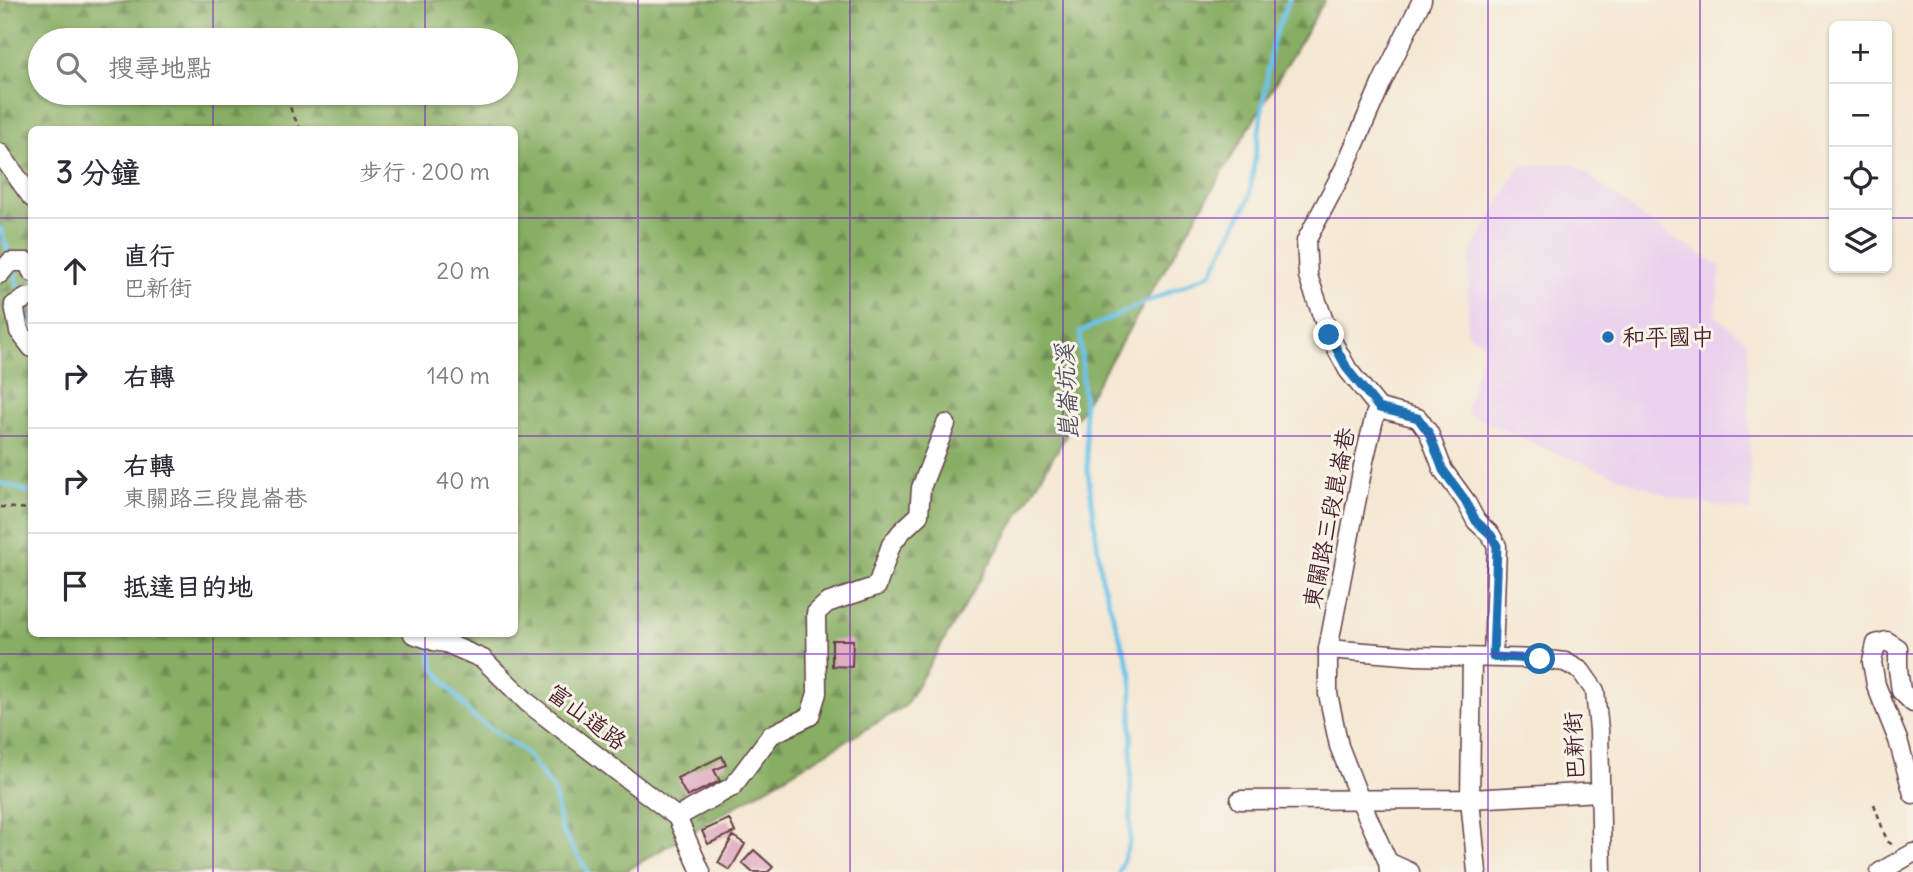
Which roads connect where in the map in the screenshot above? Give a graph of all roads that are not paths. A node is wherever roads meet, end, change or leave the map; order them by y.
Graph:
1 (1422, 0) edge
2 (0, 153) edge
3 (28, 192) edge
4 (28, 264) edge
5 (0, 274) edge
6 (28, 298) edge
7 (28, 343) edge
8 (1379, 408) junction
9 (946, 424) dead end
10 (423, 637) edge
11 (1328, 649) junction
12 (1493, 657) junction
13 (1472, 658) junction
14 (1913, 703) edge
15 (1600, 792) junction
16 (1913, 794) edge
17 (1470, 799) junction
18 (1240, 800) dead end
19 (1360, 800) junction
20 (677, 817) junction
21 (1912, 854) edge
22 (1389, 867) edge
23 (701, 872) edge
24 (1410, 872) edge
25 (1477, 872) edge
26 (1602, 872) edge
27 (1880, 872) edge

1 - 8 street, 東關路三段崑崙巷
2 - 3 street
4 - 5 street
6 - 7 street
8 - 11 street, 東關路三段崑崙巷
8 - 12 street
9 - 20 street
10 - 20 street, 富山道路
11 - 13 street, 巴新街
11 - 19 street, 東關路三段崑崙巷
12 - 13 street, 巴新街
12 - 15 street, 巴新街
13 - 17 street
14 - 16 street
15 - 17 street
15 - 26 street, 巴新街
17 - 19 street
17 - 25 street
18 - 19 street
19 - 22 street, 東關路三段崑崙巷
20 - 23 street, 富山道路
21 - 27 street
22 - 24 street

